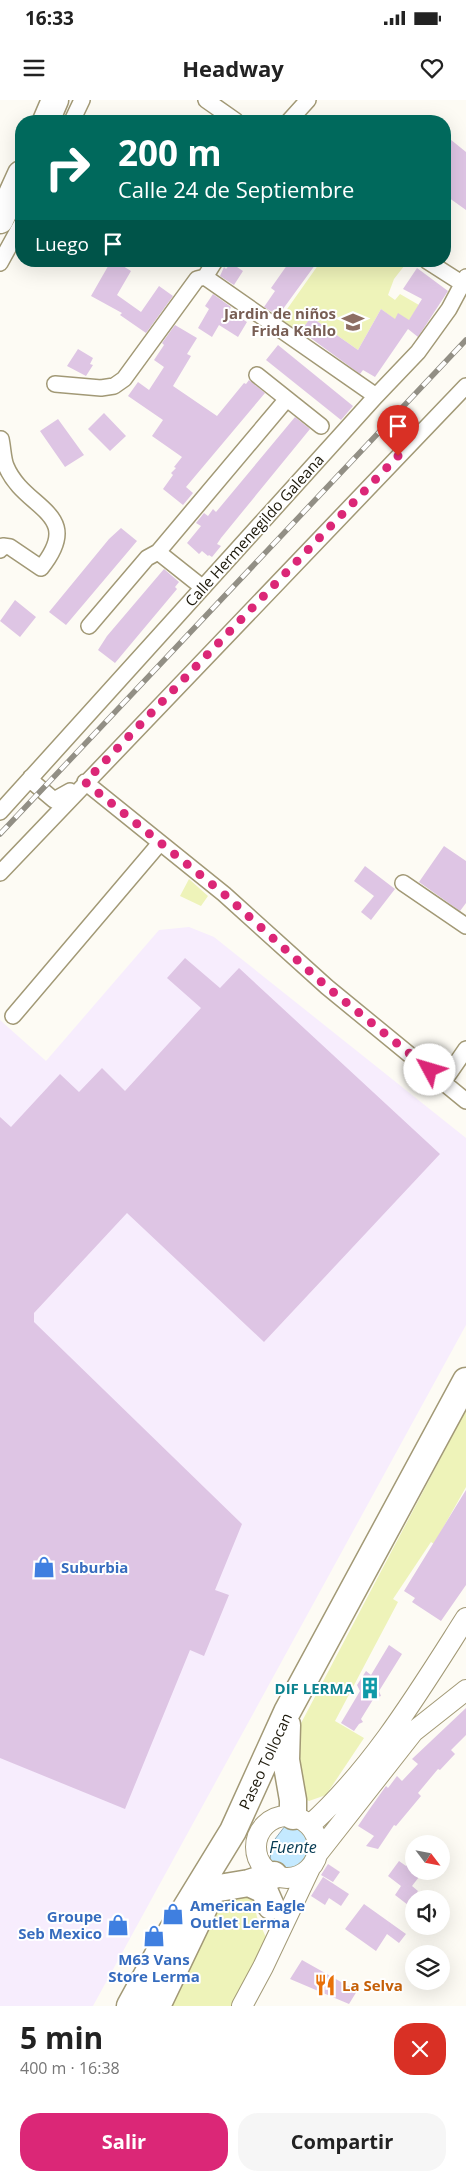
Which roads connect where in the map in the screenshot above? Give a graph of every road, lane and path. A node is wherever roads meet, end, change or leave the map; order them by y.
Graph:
1 (55, 100) edge
2 (82, 100) edge
3 (206, 100) edge
4 (308, 100) edge
5 (224, 105) edge
6 (49, 115) edge
7 (75, 115) edge
8 (294, 115) edge
9 (15, 187) edge
10 (0, 220) edge
11 (15, 236) edge
12 (0, 264) edge
13 (211, 267) edge
14 (438, 267) edge
15 (205, 277) junction
16 (465, 282) edge
17 (257, 375) dead end
18 (55, 384) dead end
19 (466, 386) edge
20 (376, 396) junction
21 (286, 400) junction
22 (321, 426) dead end
23 (1, 439) edge
24 (3, 467) edge
25 (0, 550) edge
26 (158, 552) junction
27 (202, 587) junction
28 (89, 626) dead end
29 (32, 778) junction
30 (85, 782) junction
31 (0, 812) edge
32 (160, 843) junction
33 (0, 873) edge
34 (403, 884) dead end
35 (466, 926) edge
36 (13, 1016) dead end
37 (466, 1049) edge
38 (444, 1081) junction
39 (466, 1101) edge
40 (466, 1381) edge
41 (466, 1618) edge
42 (466, 1690) edge
43 (287, 1712) junction
44 (407, 1726) junction
45 (301, 1820) junction
46 (233, 1831) junction
47 (314, 1861) junction
48 (262, 1879) junction
49 (214, 1889) junction
50 (271, 1906) joint
51 (271, 1949) junction
52 (130, 2006) edge
53 (157, 2006) edge
54 (242, 2006) edge

1 - 6 highway
2 - 7 street
3 - 5 street
4 - 8 street
9 - 10 highway
11 - 12 street
13 - 15 street
14 - 16 street
15 - 18 street
15 - 20 street
16 - 20 street, Calle Hermenegildo Galeana
17 - 21 street
19 - 30 street
20 - 27 street, Calle Hermenegildo Galeana
21 - 22 street
21 - 26 street
23 - 24 street
24 - 25 street
26 - 27 street
26 - 28 street
27 - 29 street, Calle Hermenegildo Galeana
29 - 30 street
29 - 31 street, Calle Hermenegildo Galeana
30 - 32 street
30 - 33 street
32 - 36 street
32 - 38 street
34 - 35 street
37 - 38 street
38 - 39 street
40 - 43 highway, Paseo Tollocan
41 - 44 main road
42 - 44 main road
43 - 45 highway
43 - 46 highway, Paseo Tollocan
44 - 45 main road
44 - 47 main road
45 - 47 main road
45 - 48 main road
46 - 49 street
46 - 52 highway, Paseo Tollocan
47 - 48 main road
47 - 51 main road
48 - 49 highway
48 - 50 highway
49 - 53 highway
50 - 51 main road
51 - 54 main road

